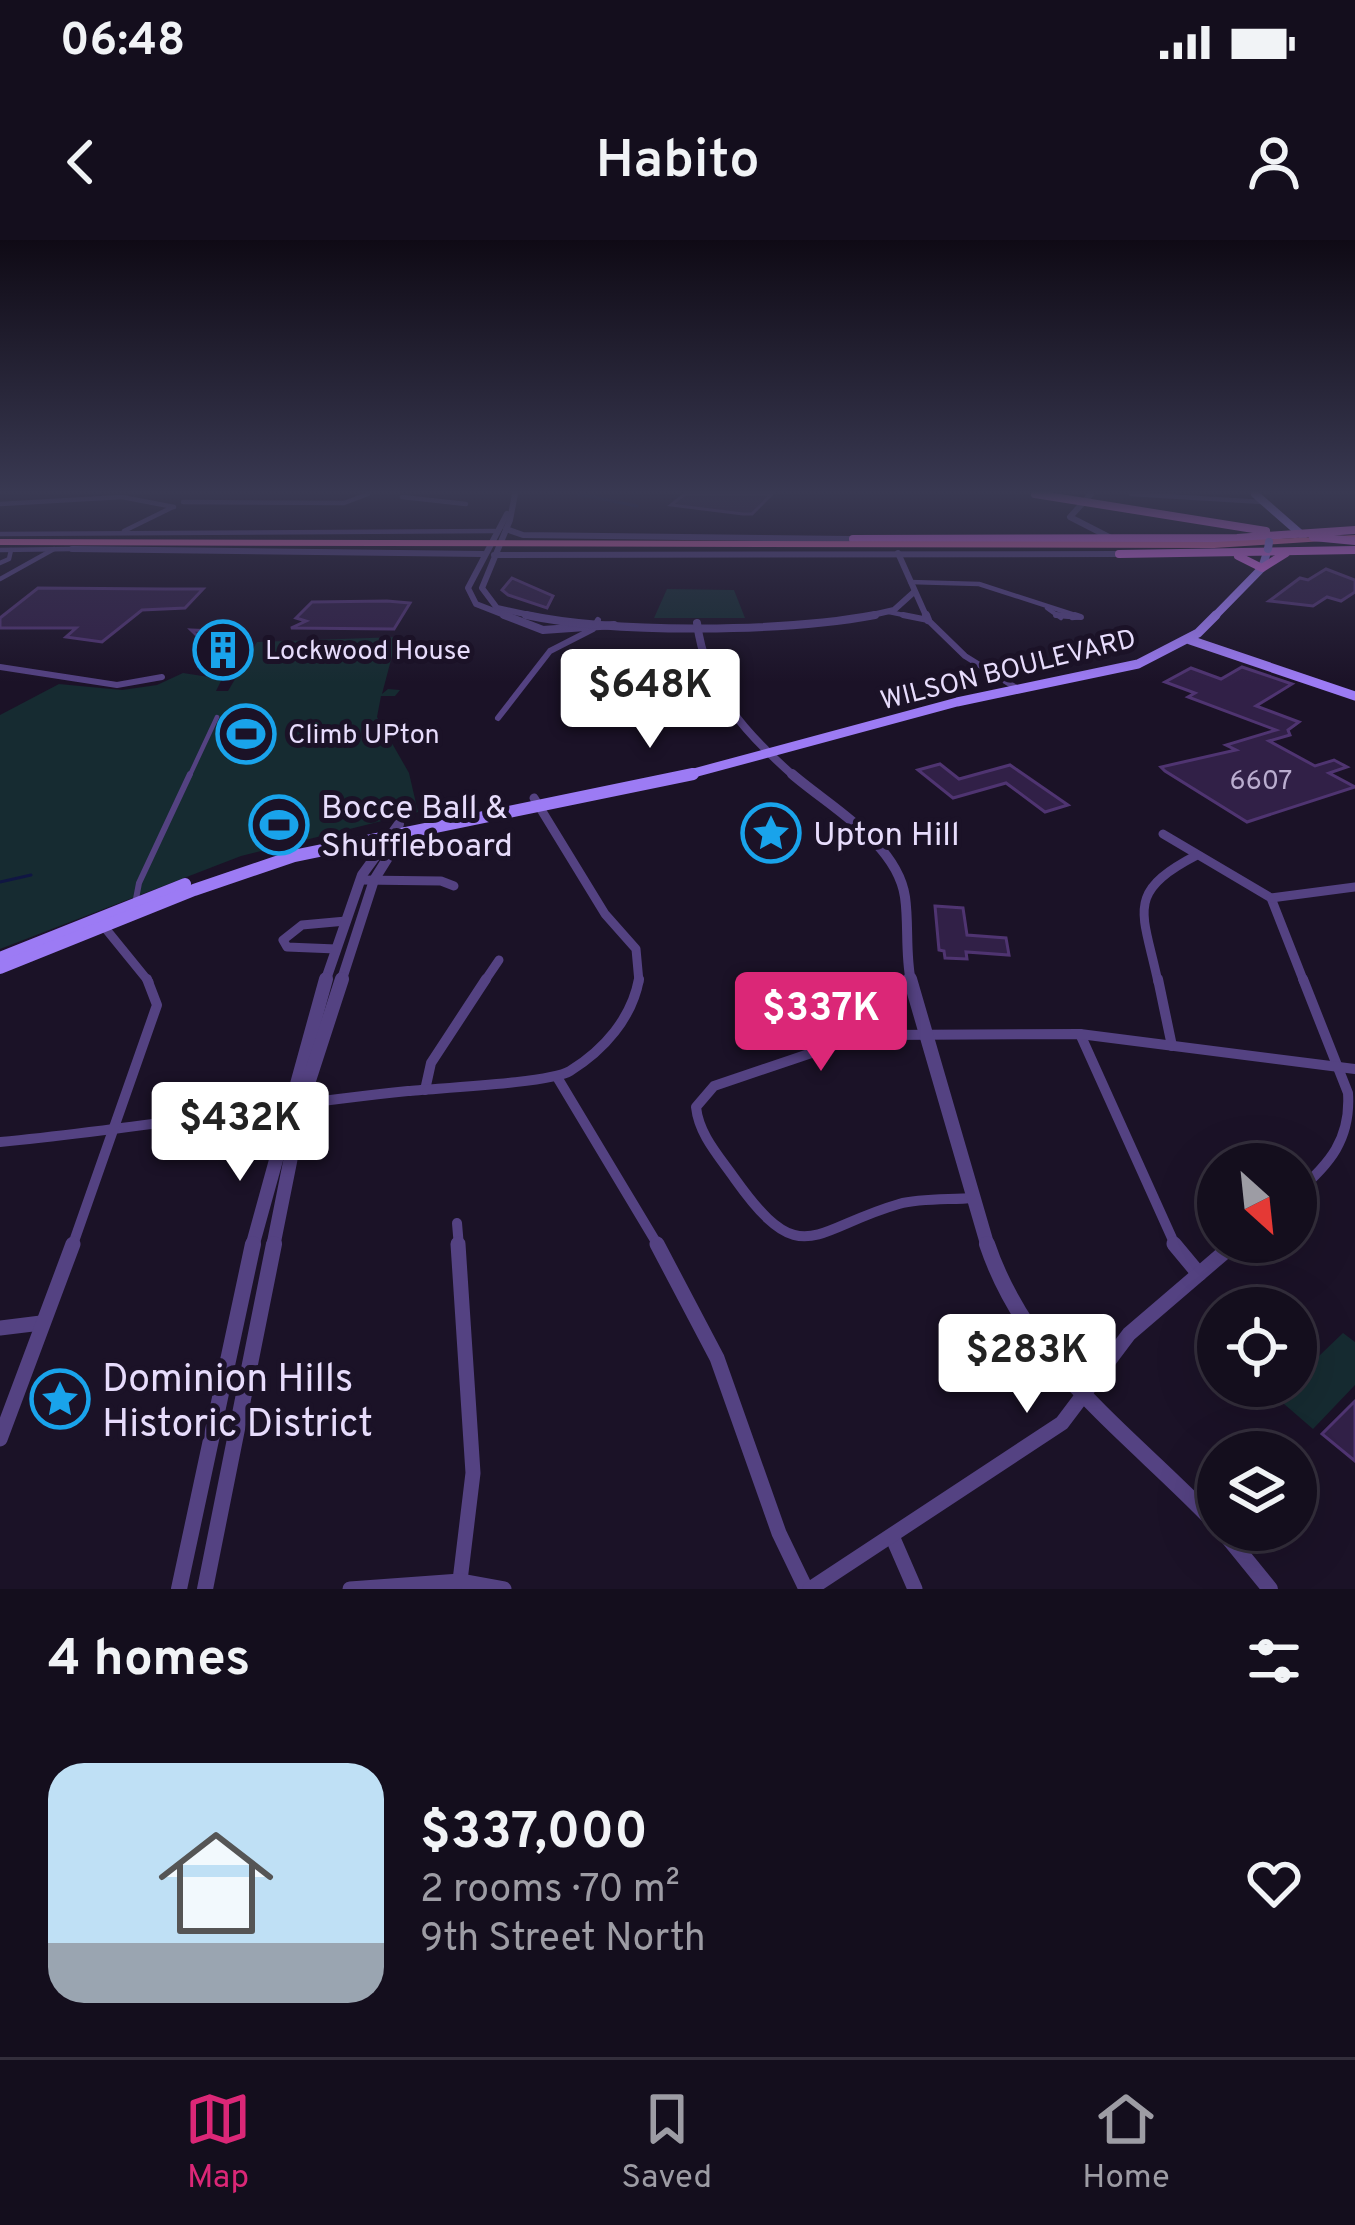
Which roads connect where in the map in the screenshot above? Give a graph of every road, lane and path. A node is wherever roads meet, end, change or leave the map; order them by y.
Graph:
1 (40, 557) edge
2 (486, 557) edge
3 (490, 557) edge
4 (900, 557) edge
5 (1234, 557) edge
6 (1266, 557) edge
7 (1282, 557) edge
8 (1262, 568) junction
9 (0, 579) edge
10 (910, 582) junction
11 (914, 592) junction
12 (1047, 608) junction
13 (889, 612) junction
14 (928, 620) junction
15 (534, 623) junction
16 (697, 623) junction
17 (596, 625) junction
18 (1193, 638) junction
19 (550, 651) junction
20 (0, 667) edge
21 (162, 676) dead end
22 (1018, 689) junction
23 (1355, 692) edge
24 (217, 717) dead end
25 (498, 718) dead end
26 (771, 754) junction
27 (536, 801) junction
28 (397, 830) junction
29 (1163, 834) dead end
30 (1197, 855) junction
31 (367, 880) junction
32 (454, 886) dead end
33 (1355, 887) edge
34 (1271, 898) junction
35 (135, 904) junction
36 (346, 921) junction
37 (100, 922) junction
38 (336, 949) junction
39 (0, 958) edge
40 (499, 960) dead end
41 (0, 968) edge
42 (926, 1034) junction
43 (1080, 1034) junction
44 (1172, 1046) junction
45 (1338, 1067) junction
46 (1355, 1070) edge
47 (557, 1077) junction
48 (425, 1090) junction
49 (293, 1103) junction
50 (116, 1131) junction
51 (0, 1142) edge
52 (1317, 1176) edge
53 (973, 1198) junction
54 (458, 1223) dead end
55 (1212, 1263) edge
56 (1199, 1274) junction
57 (41, 1323) junction
58 (0, 1328) edge
59 (1083, 1395) junction
60 (0, 1439) edge
61 (1197, 1502) edge
62 (892, 1536) junction
63 (1239, 1551) edge
64 (459, 1585) edge
65 (179, 1589) edge
66 (205, 1589) edge
67 (350, 1589) edge
68 (504, 1589) edge
69 (808, 1589) edge
70 (915, 1589) edge
71 (1270, 1589) edge

1 - 9 street
2 - 15 street
3 - 15 street
4 - 10 street
5 - 8 main road
6 - 8 main road, WILSON BOULEVARD
7 - 8 main road
8 - 18 main road, WILSON BOULEVARD
10 - 11 street
10 - 12 street
11 - 13 street
11 - 14 street
12 - 12 street
13 - 14 street
13 - 16 street
14 - 22 street
15 - 17 street
15 - 19 street
16 - 17 street
16 - 26 street
17 - 19 street
18 - 22 main road, WILSON BOULEVARD
18 - 23 main road
19 - 25 street
20 - 21 street
22 - 26 main road, WILSON BOULEVARD
24 - 35 street
26 - 27 main road, WILSON BOULEVARD
26 - 42 street
27 - 28 main road, WILSON BOULEVARD
27 - 47 street
28 - 31 street
28 - 35 main road, WILSON BOULEVARD
28 - 37 main road, WILSON BOULEVARD
29 - 30 street
30 - 34 street
30 - 44 street
31 - 32 street
31 - 36 street
31 - 49 street
33 - 34 street
34 - 45 street
35 - 37 main road, WILSON BOULEVARD
36 - 38 street
36 - 38 street
37 - 39 main road, WILSON BOULEVARD
37 - 41 main road, WILSON BOULEVARD
37 - 50 street
38 - 49 street
40 - 48 street
42 - 43 street
42 - 53 street
42 - 53 street
43 - 44 street
43 - 56 street
44 - 45 street
45 - 46 street
45 - 52 street
47 - 48 street
47 - 69 street
48 - 49 street
49 - 50 street
49 - 65 street
49 - 66 street
50 - 51 street
50 - 57 street
53 - 59 street
54 - 64 street
55 - 56 street
56 - 59 street
57 - 58 street
57 - 60 street
59 - 61 street
59 - 62 street
62 - 69 street
62 - 70 street
63 - 71 street
64 - 67 street
64 - 68 street

